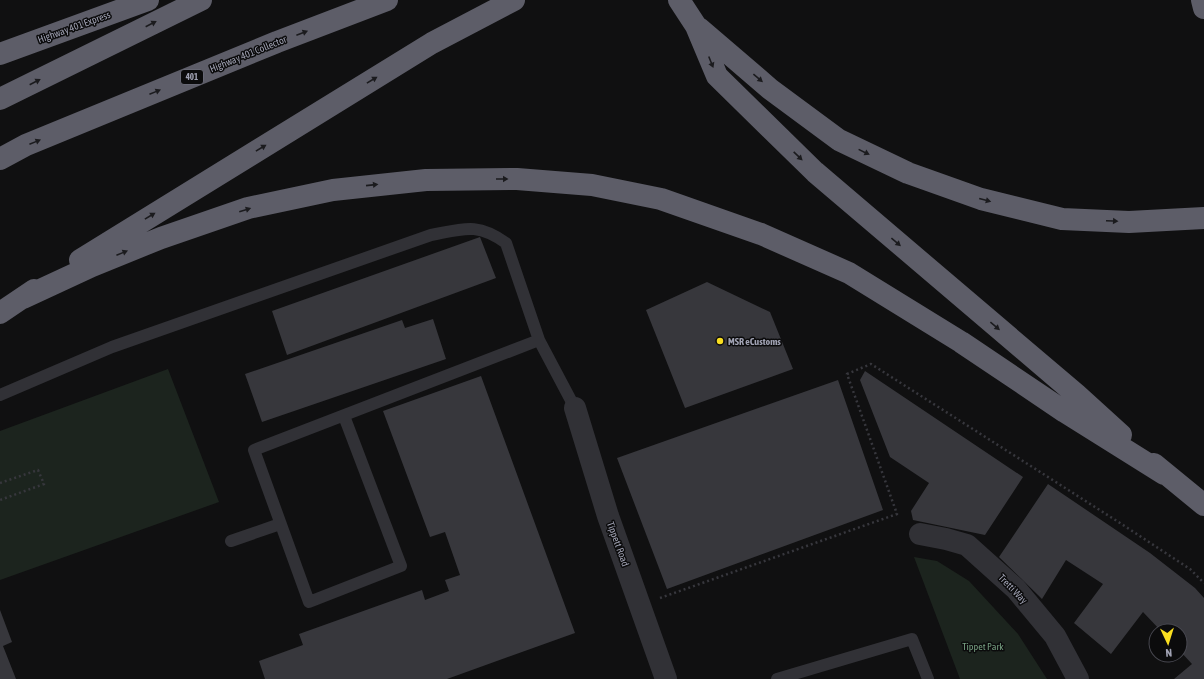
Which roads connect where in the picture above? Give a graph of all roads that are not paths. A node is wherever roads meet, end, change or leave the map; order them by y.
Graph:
1 (148, 0) edge
2 (200, 0) edge
3 (387, 0) edge
4 (514, 0) edge
5 (523, 0) edge
6 (679, 0) edge
7 (1202, 0) edge
8 (1204, 8) edge
9 (485, 14) junction
10 (696, 26) junction
11 (0, 54) edge
12 (0, 99) edge
13 (0, 158) edge
14 (1204, 218) edge
15 (23, 298) junction
16 (0, 313) edge
17 (539, 340) junction
18 (0, 395) edge
19 (575, 408) joint
20 (344, 416) junction
21 (1164, 474) junction
22 (1204, 505) edge
23 (280, 524) junction
24 (920, 534) dead end
25 (231, 541) dead end
26 (666, 679) edge
27 (777, 679) edge
28 (928, 679) edge
29 (1078, 679) edge

1 - 11 highway, Highway 401 Express
12 -> 2 highway
13 -> 3 highway, Highway 401 Collector / 401
4 - 9 highway
5 - 9 highway
6 - 10 highway
7 - 8 highway
15 -> 9 highway
10 -> 14 highway
10 -> 21 highway
15 - 16 highway
15 -> 21 highway
17 - 18 lane
17 - 19 lane
17 - 20 lane
19 - 26 street, Tippett Road
20 - 23 lane
20 - 23 lane
21 - 22 highway
23 - 25 lane
24 - 29 street, Tretti Way
27 - 28 lane

